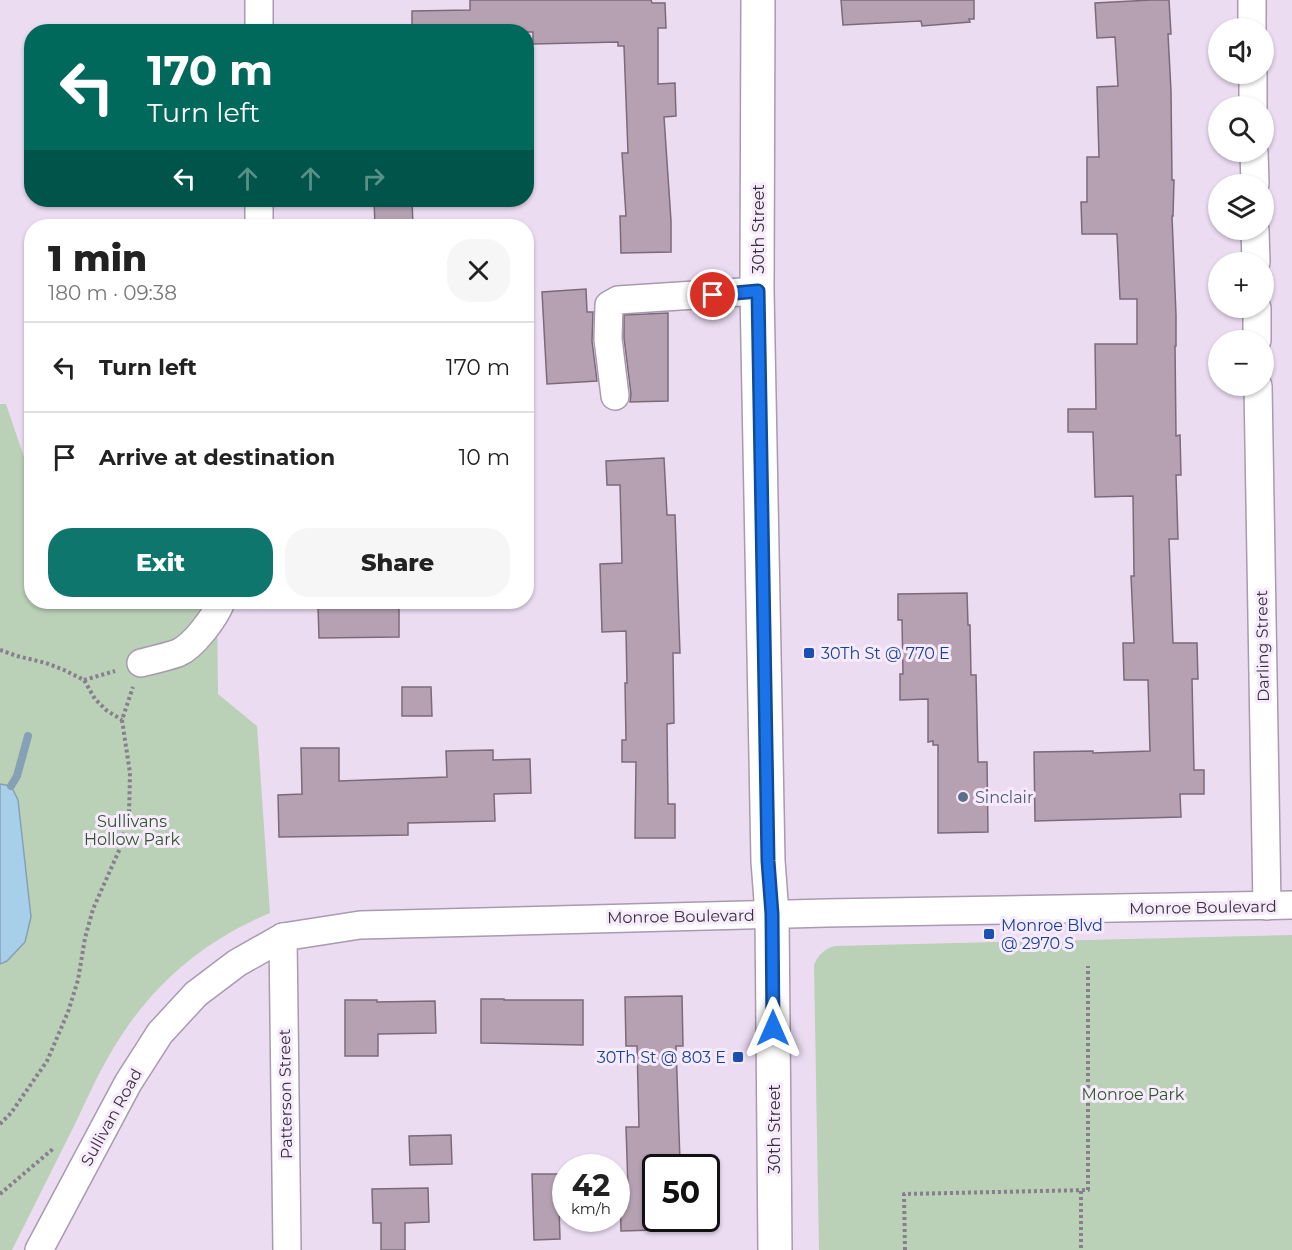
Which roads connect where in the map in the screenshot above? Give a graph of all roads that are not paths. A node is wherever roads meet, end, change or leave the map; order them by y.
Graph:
1 (259, 0) edge
2 (758, 0) edge
3 (1252, 0) edge
4 (1252, 18) edge
5 (259, 24) edge
6 (758, 291) junction
7 (615, 396) dead end
8 (1258, 396) edge
9 (218, 609) edge
10 (141, 663) road end
11 (1279, 906) edge
12 (772, 914) junction
13 (283, 937) junction
14 (196, 994) joint
15 (39, 1250) edge
16 (287, 1250) edge
17 (775, 1250) edge

1 - 5 street
2 - 6 main road, 30th Street
3 - 4 street
6 - 7 street
6 - 12 main road, 30th Street
8 - 11 street, Darling Street
9 - 10 street
11 - 12 street, Monroe Boulevard
12 - 13 street, Monroe Boulevard
12 - 17 main road, 30th Street
13 - 14 street, Monroe Boulevard
13 - 16 street, Patterson Street
14 - 15 street, Sullivan Road

